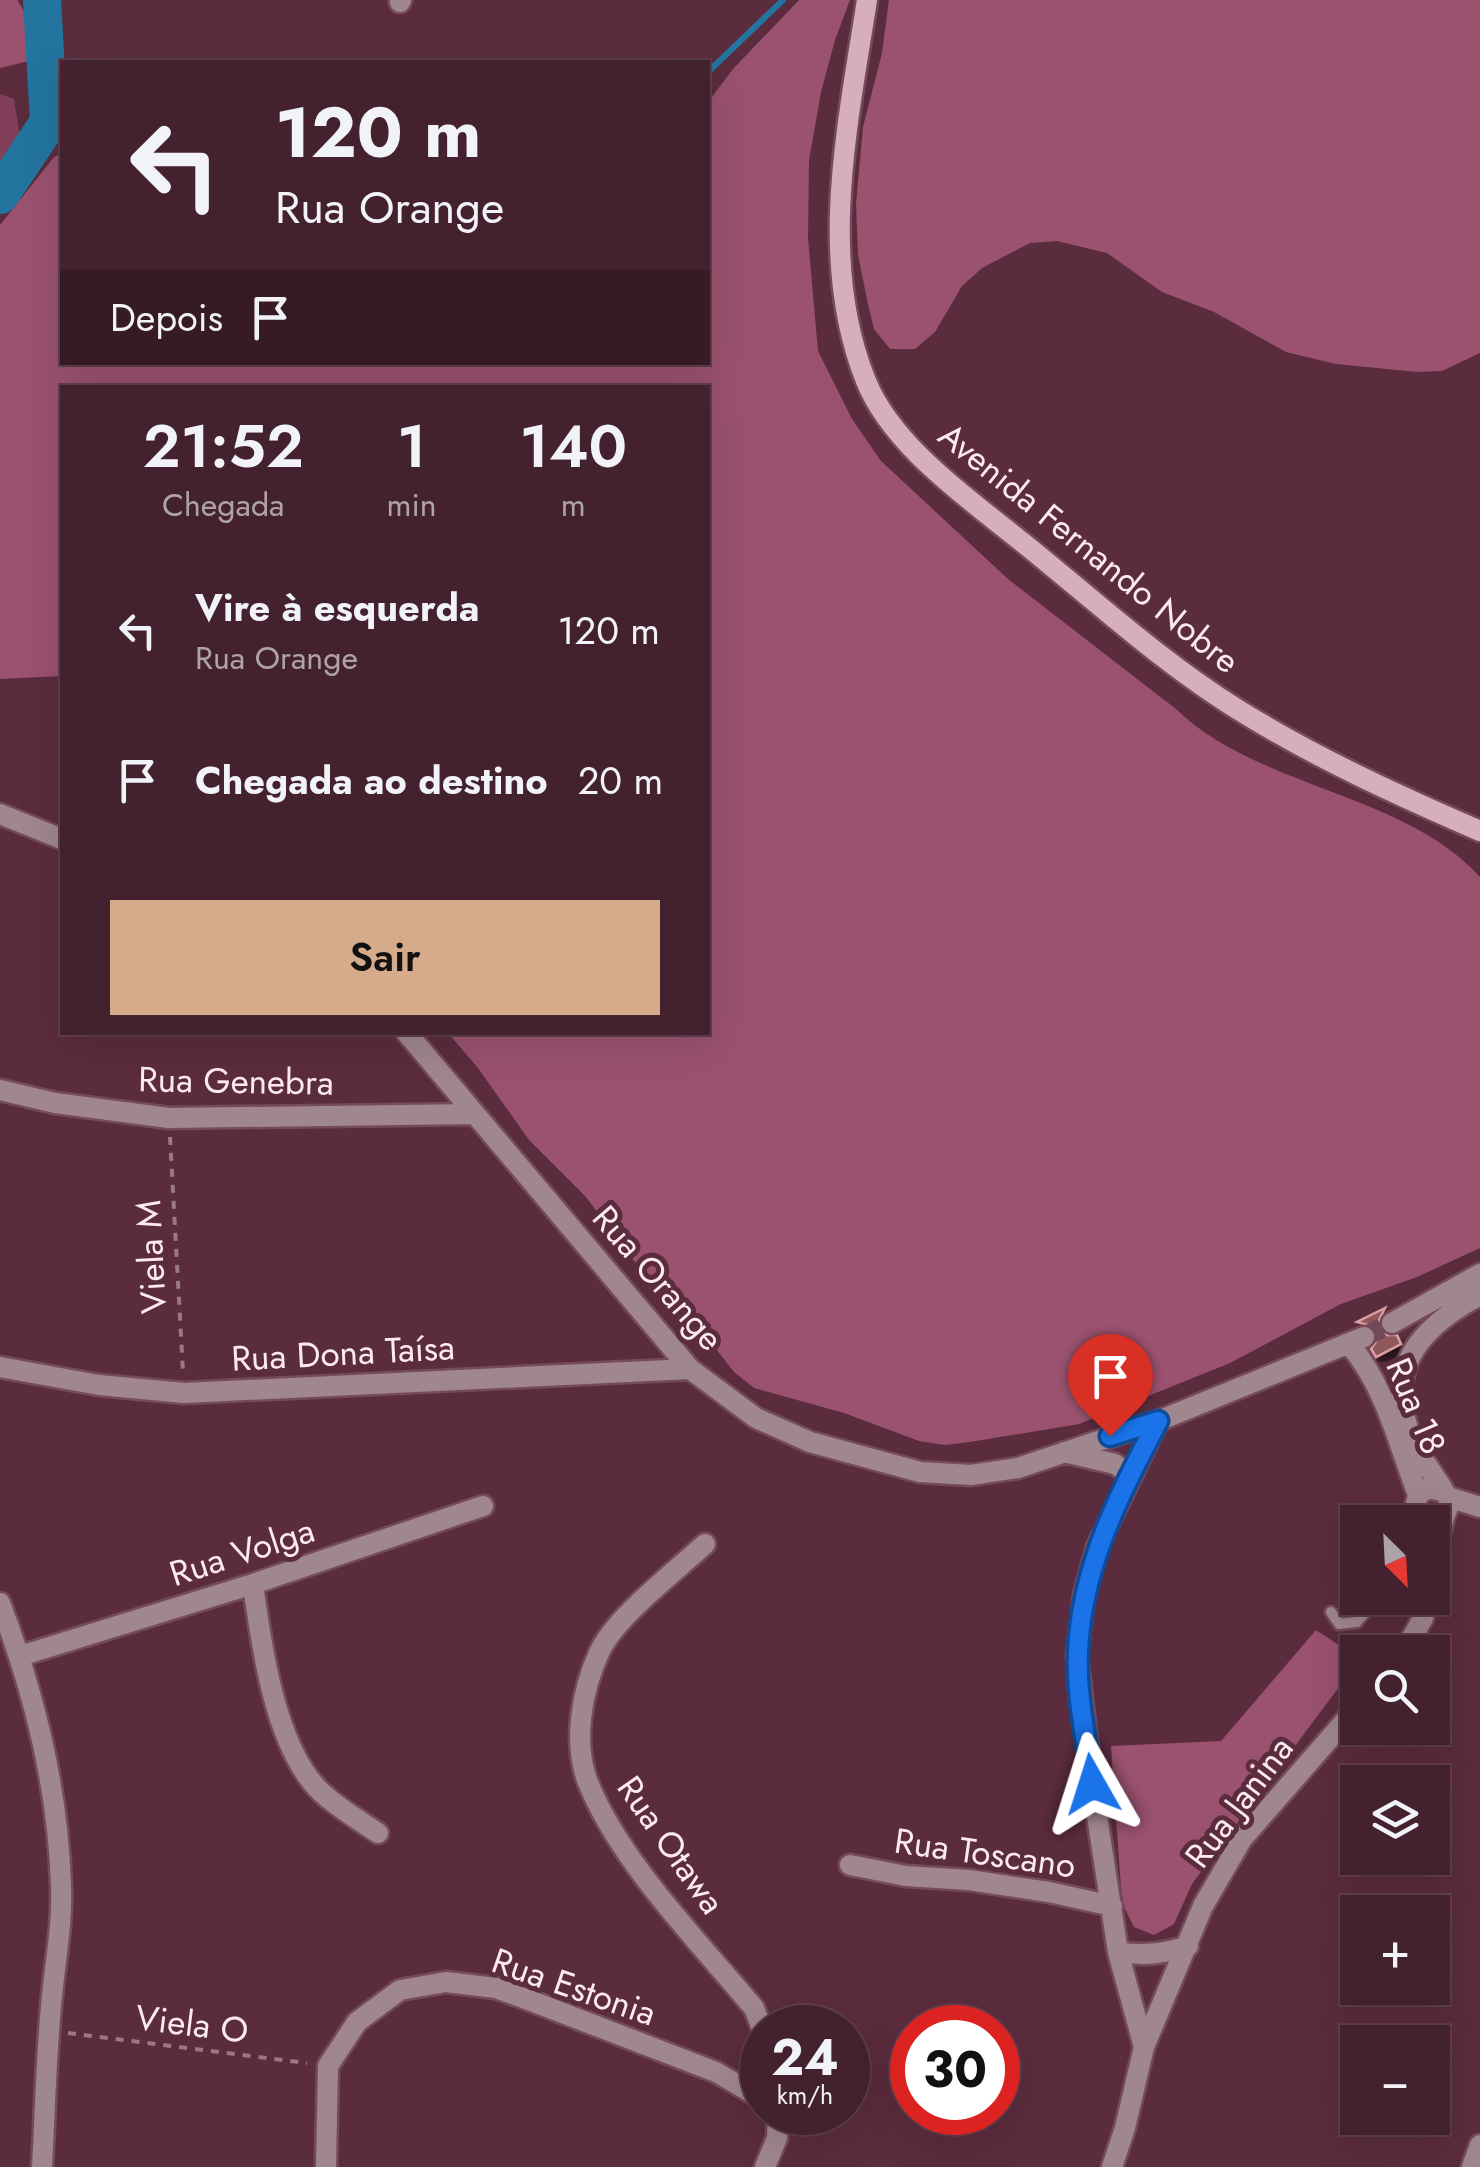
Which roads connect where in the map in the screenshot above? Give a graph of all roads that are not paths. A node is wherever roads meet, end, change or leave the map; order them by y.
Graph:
1 (867, 0) edge
2 (0, 814) edge
3 (1480, 831) edge
4 (60, 838) edge
5 (408, 1035) edge
6 (0, 1090) edge
7 (472, 1114) junction
8 (1480, 1274) edge
9 (1480, 1295) edge
10 (1392, 1323) tunnel mouth
11 (0, 1367) edge
12 (690, 1370) junction
13 (1158, 1421) junction
14 (1062, 1451) junction
15 (1130, 1475) junction
16 (1413, 1505) edge
17 (1418, 1505) edge
18 (1445, 1505) joint
19 (1450, 1505) edge
20 (484, 1506) dead end
21 (1450, 1507) edge
22 (1480, 1507) edge
23 (1480, 1517) edge
24 (705, 1544) dead end
25 (253, 1584) junction
26 (0, 1603) edge
27 (1331, 1612) dead end
28 (1362, 1615) edge
29 (20, 1656) junction
30 (1340, 1727) edge
31 (378, 1833) dead end
32 (850, 1865) dead end
33 (1112, 1906) junction
34 (1188, 1946) junction
35 (1118, 1952) junction
36 (752, 2005) edge
37 (1144, 2046) junction
38 (740, 2086) edge
39 (778, 2135) edge
40 (1480, 2145) edge
41 (42, 2167) edge
42 (326, 2167) edge
43 (765, 2167) edge
44 (1112, 2167) edge
45 (1472, 2167) edge

1 - 3 main road, Avenida Fernando Nobre
2 - 4 street
5 - 7 street, Rua Orange
6 - 7 street, Rua Genebra
7 - 12 street, Rua Orange
8 - 10 street
9 - 18 street, Rua 18
11 - 12 street, Rua Dona Taísa
12 - 14 street, Rua Orange
13 - 14 street, Rua Orange
13 - 15 street
13 - 16 street, Rua 18
14 - 15 street
15 - 33 street
17 - 18 street
19 - 22 street
20 - 25 street, Rua Volga
21 - 23 street
24 - 36 street, Rua Otawa
25 - 29 street, Rua Volga
25 - 31 street
26 - 29 street
27 - 28 lane
29 - 41 street
30 - 34 street, Rua Janina
32 - 33 street, Rua Toscano
33 - 35 street
34 - 35 street
34 - 37 street, Rua Janina
35 - 37 street
37 - 44 street
38 - 42 street, Rua Estonia
39 - 43 street
40 - 45 street

